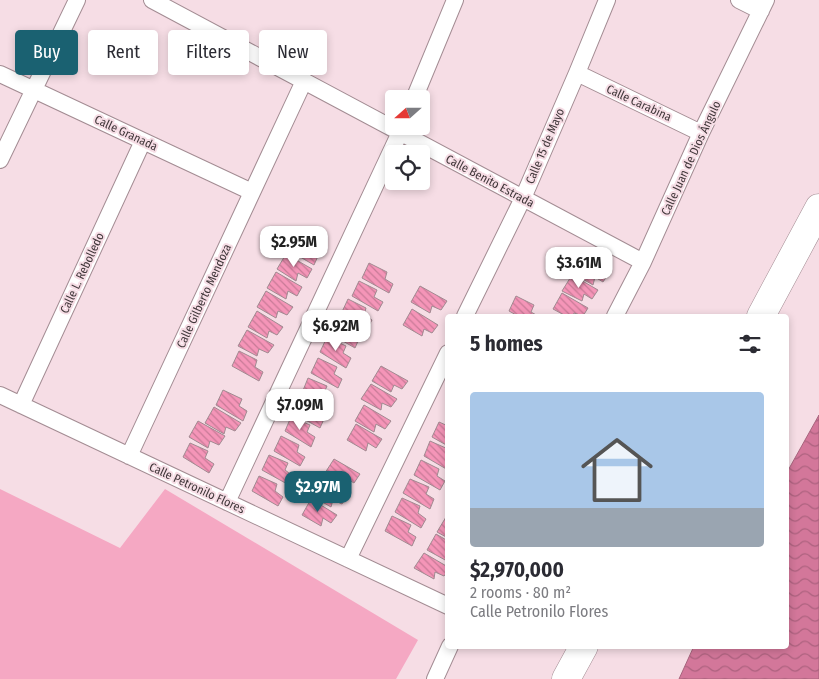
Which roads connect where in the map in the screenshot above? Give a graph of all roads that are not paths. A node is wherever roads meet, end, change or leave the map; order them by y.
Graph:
1 (77, 0) edge
2 (152, 0) edge
3 (607, 0) edge
4 (739, 0) edge
5 (449, 2) edge
6 (763, 6) edge
7 (0, 74) edge
8 (577, 74) junction
9 (304, 81) junction
10 (34, 90) junction
11 (417, 90) edge
12 (385, 121) edge
13 (701, 133) junction
14 (399, 135) edge
15 (412, 135) edge
16 (143, 141) junction
17 (0, 160) edge
18 (252, 192) junction
19 (522, 198) junction
20 (819, 208) edge
21 (643, 262) junction
22 (466, 314) edge
23 (616, 314) edge
24 (762, 314) edge
25 (445, 359) edge
26 (0, 395) edge
27 (21, 405) junction
28 (128, 456) junction
29 (227, 502) junction
30 (348, 559) junction
31 (445, 605) edge
32 (449, 649) edge
33 (582, 649) edge
34 (435, 679) edge
35 (566, 679) edge

1 - 10 street
2 - 9 street, Calle Benito Estrada
3 - 8 street, Calle 15 de Mayo
4 - 6 street
5 - 11 street
6 - 13 street, Calle Juan de Dios Ángulo
7 - 10 street, Calle Granada
8 - 13 street, Calle Carabina
8 - 19 street, Calle 15 de Mayo
9 - 12 street, Calle Benito Estrada
9 - 18 street, Calle Gilberto Mendoza
10 - 16 street, Calle Granada
10 - 17 street
13 - 21 street, Calle Juan de Dios Ángulo
14 - 29 street
15 - 19 street, Calle Benito Estrada
16 - 18 street, Calle Granada
16 - 27 street, Calle L. Rebolledo
18 - 28 street, Calle Gilberto Mendoza
19 - 21 street, Calle Benito Estrada
19 - 22 street, Calle 15 de Mayo
20 - 24 highway
21 - 23 street, Calle Juan de Dios Ángulo
25 - 30 street
26 - 27 street, Calle Petronilo Flores
27 - 28 street, Calle Petronilo Flores
28 - 29 street, Calle Petronilo Flores
29 - 30 street, Calle Petronilo Flores
30 - 31 street, Calle Petronilo Flores
32 - 34 street
33 - 35 highway

